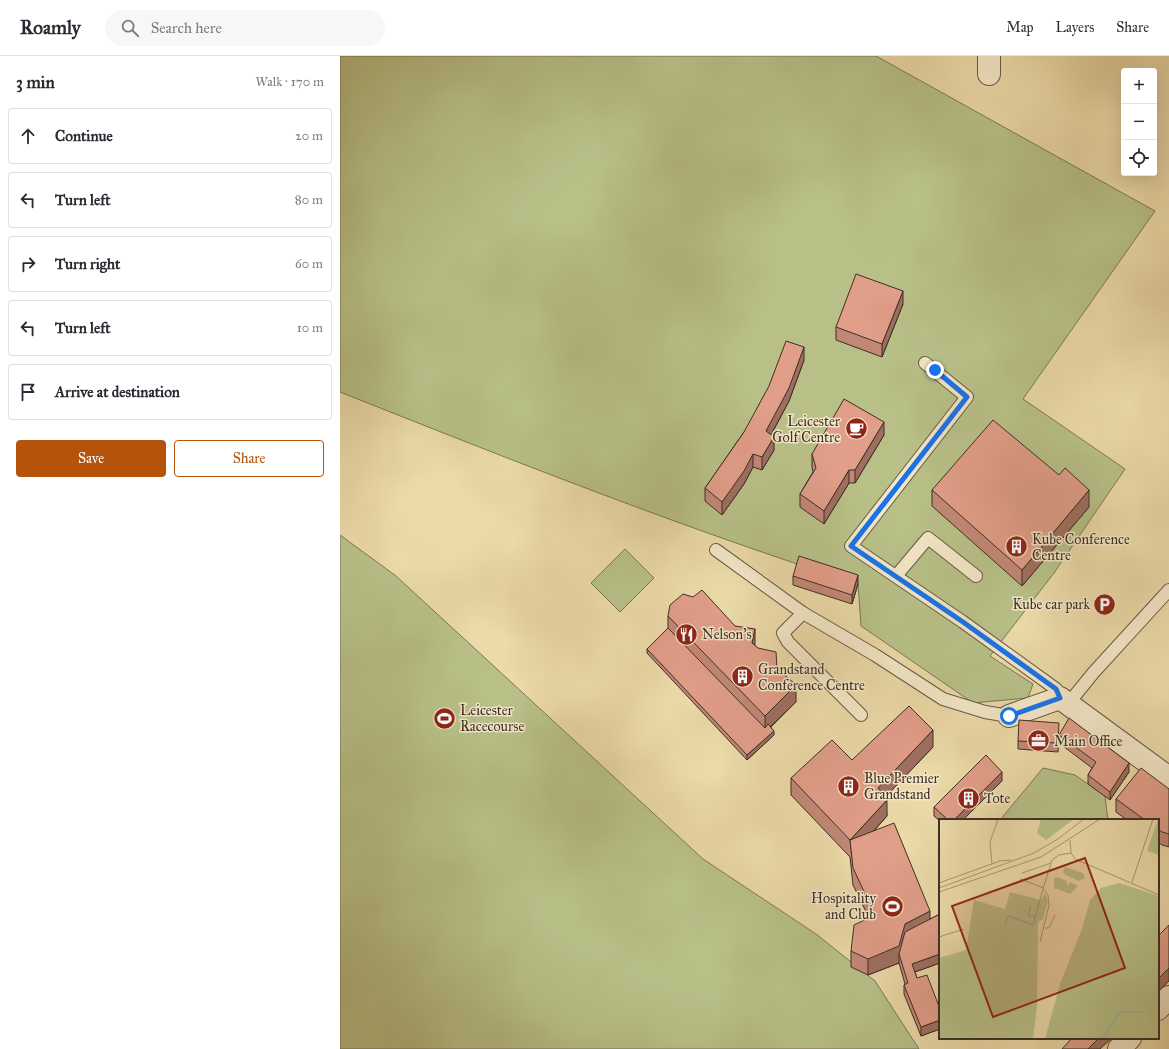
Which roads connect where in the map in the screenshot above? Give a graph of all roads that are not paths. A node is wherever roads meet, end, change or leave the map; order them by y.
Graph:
1 (925, 363) dead end
2 (716, 550) dead end
3 (896, 576) junction
4 (976, 576) dead end
5 (1169, 590) edge
6 (803, 613) junction
7 (1064, 701) junction
8 (861, 715) dead end
9 (1009, 716) joint
10 (1169, 778) edge
11 (1169, 998) edge
12 (1159, 1008) edge
13 (1129, 1039) edge
14 (1119, 1049) edge

1 - 3 lane
2 - 6 lane
3 - 4 lane
3 - 7 lane
5 - 7 lane
6 - 8 lane
6 - 9 lane
7 - 9 street
7 - 10 street
11 - 12 street
13 - 14 street

